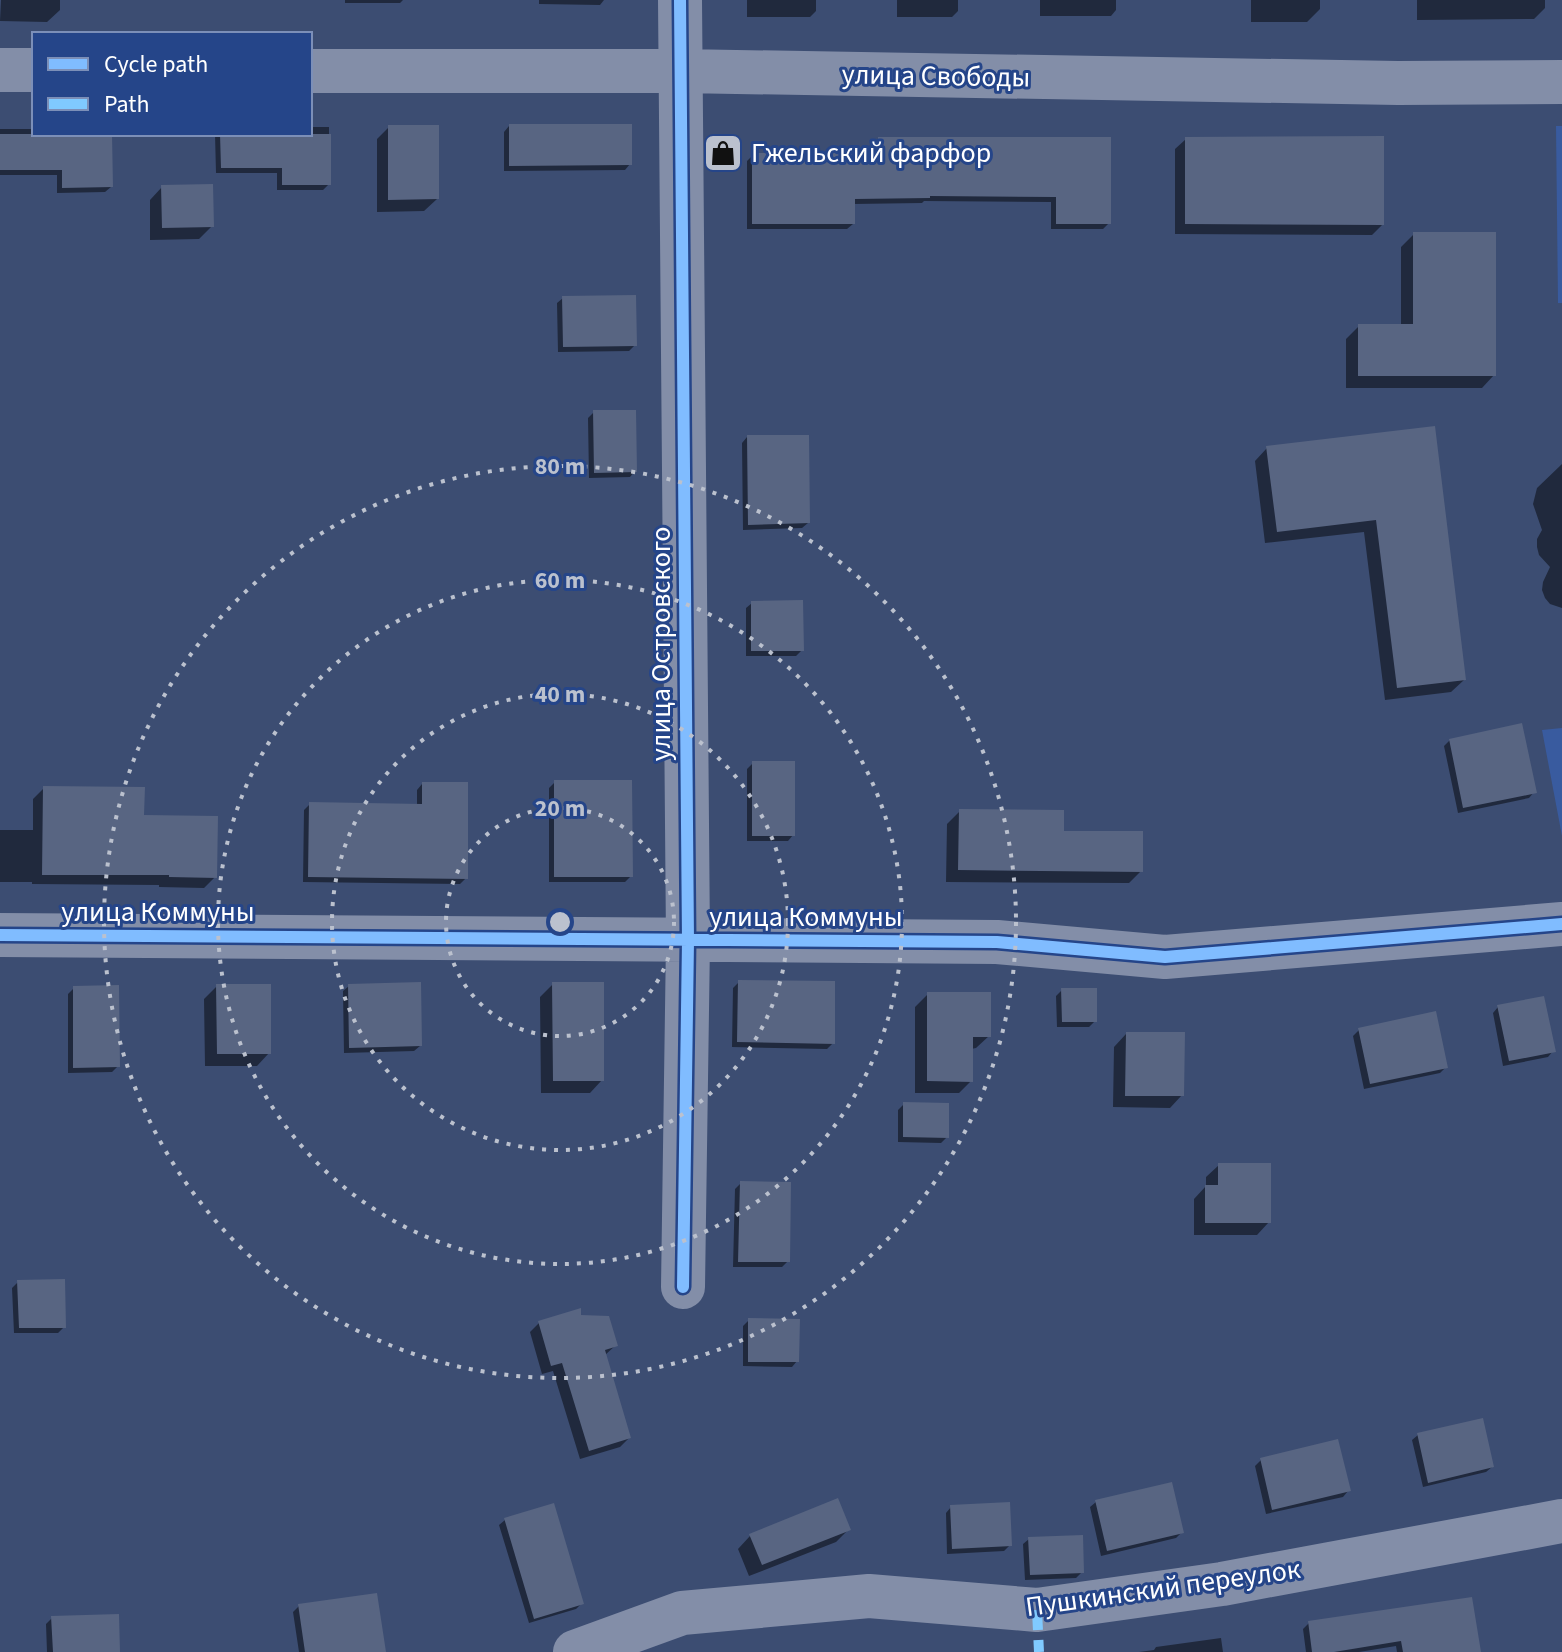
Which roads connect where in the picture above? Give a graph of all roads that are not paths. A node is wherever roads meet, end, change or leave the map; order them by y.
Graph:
1 (680, 0) edge
2 (0, 70) edge
3 (32, 70) edge
4 (312, 71) edge
5 (681, 71) junction
6 (1562, 82) edge
7 (1562, 924) edge
8 (0, 935) edge
9 (688, 941) junction
10 (683, 1287) dead end
11 (1562, 1521) edge
12 (575, 1652) edge

1 - 5 street, улица Островского
2 - 3 street
4 - 5 street, улица Свободы
5 - 6 street, улица Свободы
5 - 9 street, улица Островского
7 - 9 street, улица Коммуны
8 - 9 street, улица Коммуны
9 - 10 street, улица Островского
11 - 12 street, Пушкинский переулок

